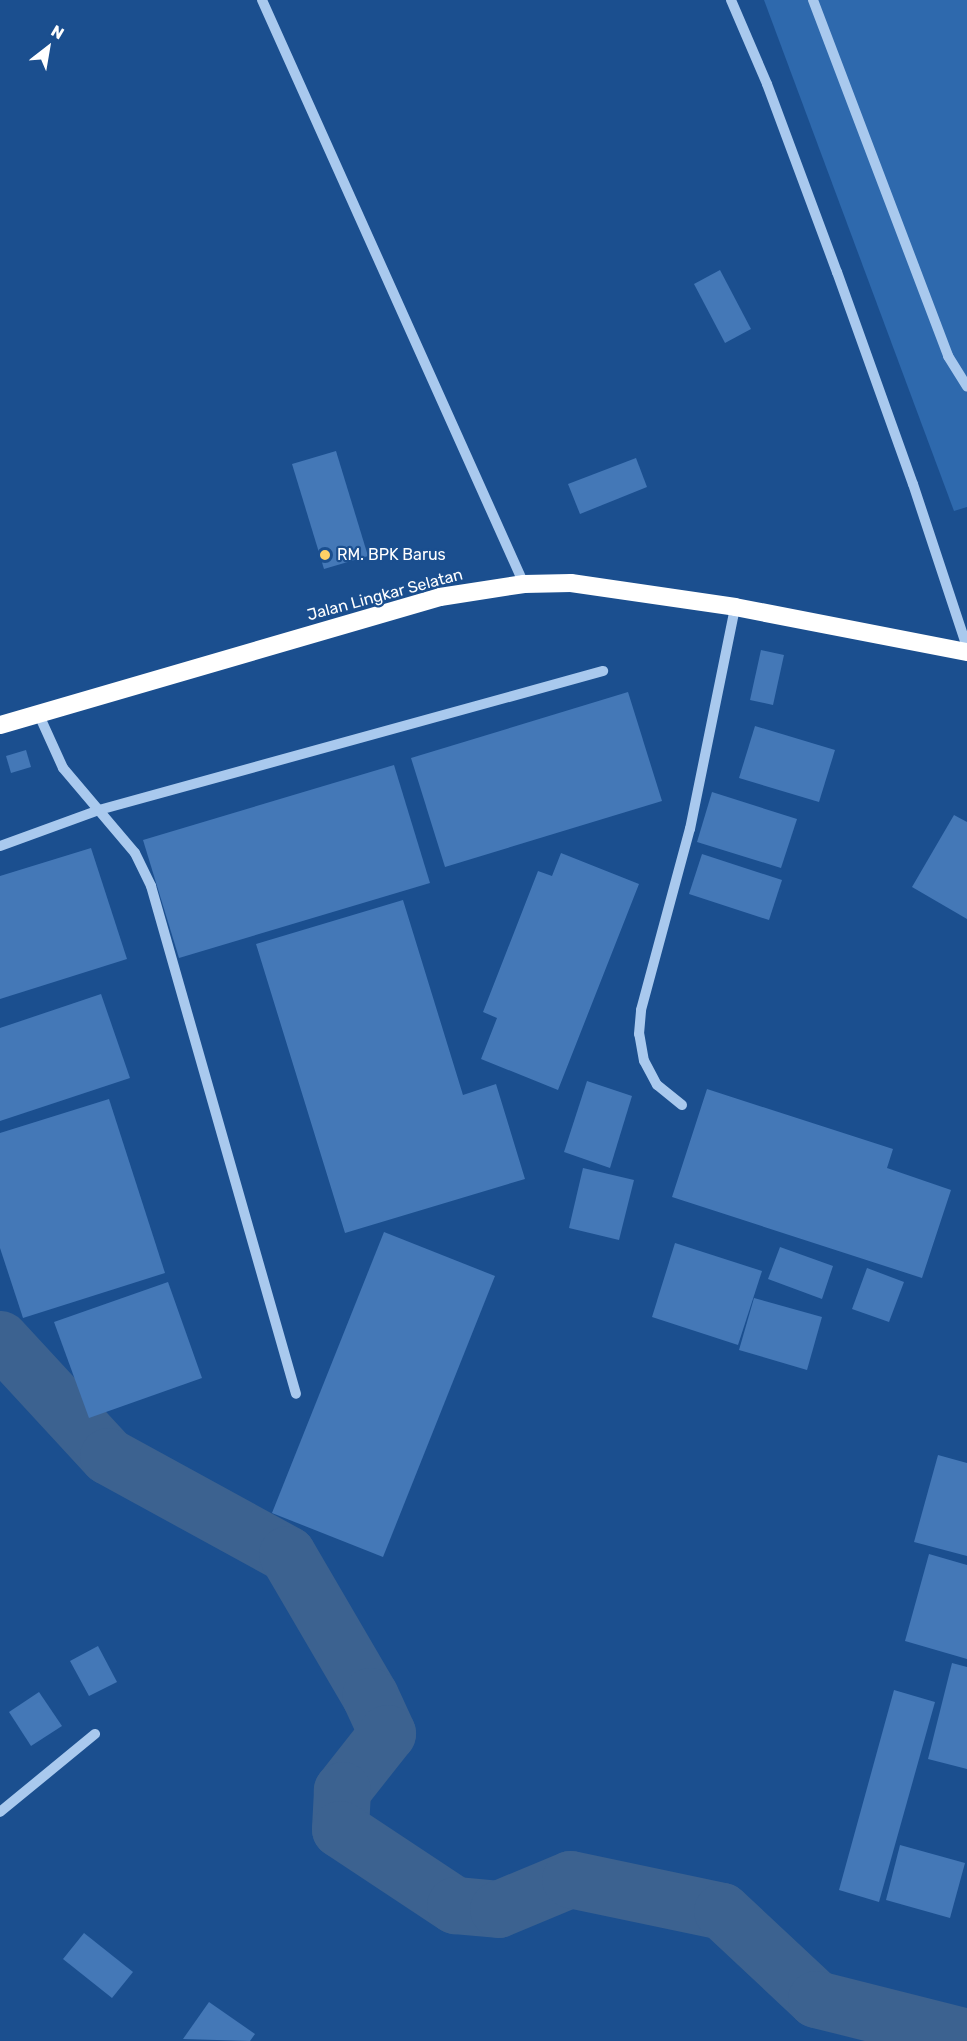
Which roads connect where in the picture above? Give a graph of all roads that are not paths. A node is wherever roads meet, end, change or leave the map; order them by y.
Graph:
1 (262, 0) edge
2 (731, 0) edge
3 (813, 0) edge
4 (967, 387) edge
5 (524, 584) junction
6 (735, 607) junction
7 (967, 649) edge
8 (603, 671) dead end
9 (39, 715) junction
10 (0, 725) edge
11 (99, 810) junction
12 (0, 846) edge
13 (682, 1105) dead end
14 (296, 1394) dead end
15 (95, 1734) dead end
16 (0, 1812) edge

1 - 5 street
2 - 7 street
3 - 4 street
5 - 6 highway, Jalan Lingkar Selatan
5 - 9 highway, Jalan Lingkar Selatan
6 - 7 highway, Jalan Lingkar Selatan
6 - 13 street
8 - 11 street
9 - 10 highway, Jalan Lingkar Selatan
9 - 11 street
11 - 12 street
11 - 14 street
15 - 16 street

